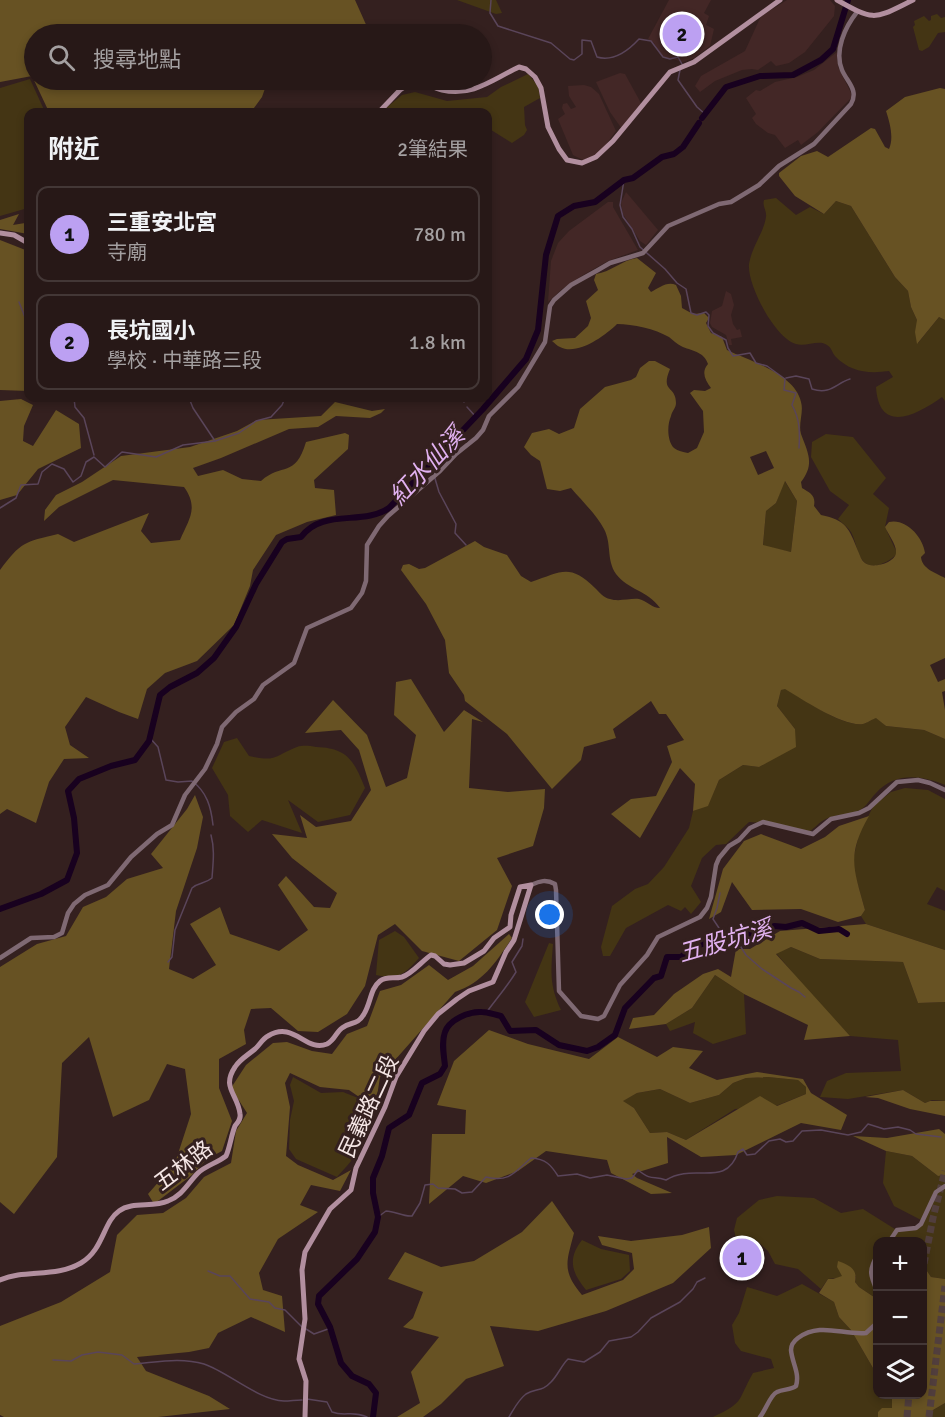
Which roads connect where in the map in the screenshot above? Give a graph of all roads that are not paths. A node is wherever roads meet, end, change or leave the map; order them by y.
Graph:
1 (780, 0) edge
2 (837, 0) edge
3 (913, 0) edge
4 (856, 11) junction
5 (492, 82) edge
6 (400, 90) edge
7 (446, 90) edge
8 (469, 90) edge
9 (383, 108) edge
10 (0, 233) edge
11 (24, 241) edge
12 (945, 790) edge
13 (531, 885) junction
14 (0, 958) edge
15 (945, 1186) edge
16 (892, 1237) edge
17 (873, 1262) edge
18 (0, 1280) edge
19 (873, 1280) edge
20 (873, 1327) edge
21 (305, 1417) edge
22 (760, 1417) edge

1 - 5 main road
2 - 4 main road
3 - 4 main road
4 - 14 street
6 - 9 main road
7 - 8 main road
10 - 11 main road
12 - 13 street
13 - 18 main road, 五林路
13 - 21 main road, 民義路二段
15 - 16 street
17 - 19 street
20 - 22 street

